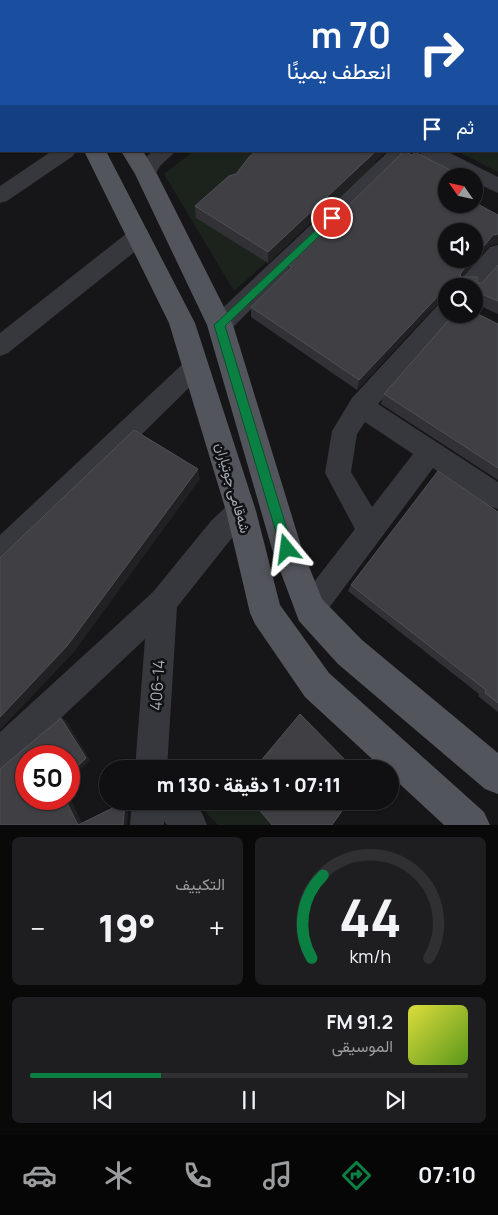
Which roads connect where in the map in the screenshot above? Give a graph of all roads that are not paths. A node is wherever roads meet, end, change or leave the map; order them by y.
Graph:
1 (65, 152) edge
2 (96, 152) edge
3 (165, 152) edge
4 (400, 152) edge
5 (431, 152) edge
6 (139, 163) edge
7 (0, 171) edge
8 (18, 184) junction
9 (498, 186) edge
10 (0, 196) edge
11 (138, 236) junction
12 (498, 253) edge
13 (475, 278) edge
14 (438, 319) edge
15 (220, 325) junction
16 (0, 346) edge
17 (196, 366) junction
18 (361, 406) junction
19 (430, 452) junction
20 (498, 497) edge
21 (241, 511) junction
22 (371, 530) junction
23 (0, 554) edge
24 (163, 602) junction
25 (310, 610) junction
26 (0, 754) edge
27 (152, 760) edge
28 (498, 776) edge
29 (148, 810) edge
30 (176, 810) edge
31 (147, 825) edge
32 (190, 825) edge
33 (471, 825) edge

1 - 8 street
2 - 11 main road, شەقامی جوتیاران
3 - 6 street
4 - 15 street
5 - 9 street
6 - 15 main road
7 - 8 street
8 - 10 street
11 - 16 street
11 - 17 main road, شەقامی جوتیاران
12 - 13 street
14 - 18 street
15 - 25 main road
17 - 21 main road, شەقامی جوتیاران
17 - 23 street
18 - 19 street
18 - 22 street
19 - 20 street
19 - 22 street
21 - 24 street
21 - 33 main road, شەقامی جوتیاران
22 - 25 street
24 - 26 street
24 - 27 street, 406-14
25 - 28 main road
29 - 31 street
30 - 32 street

